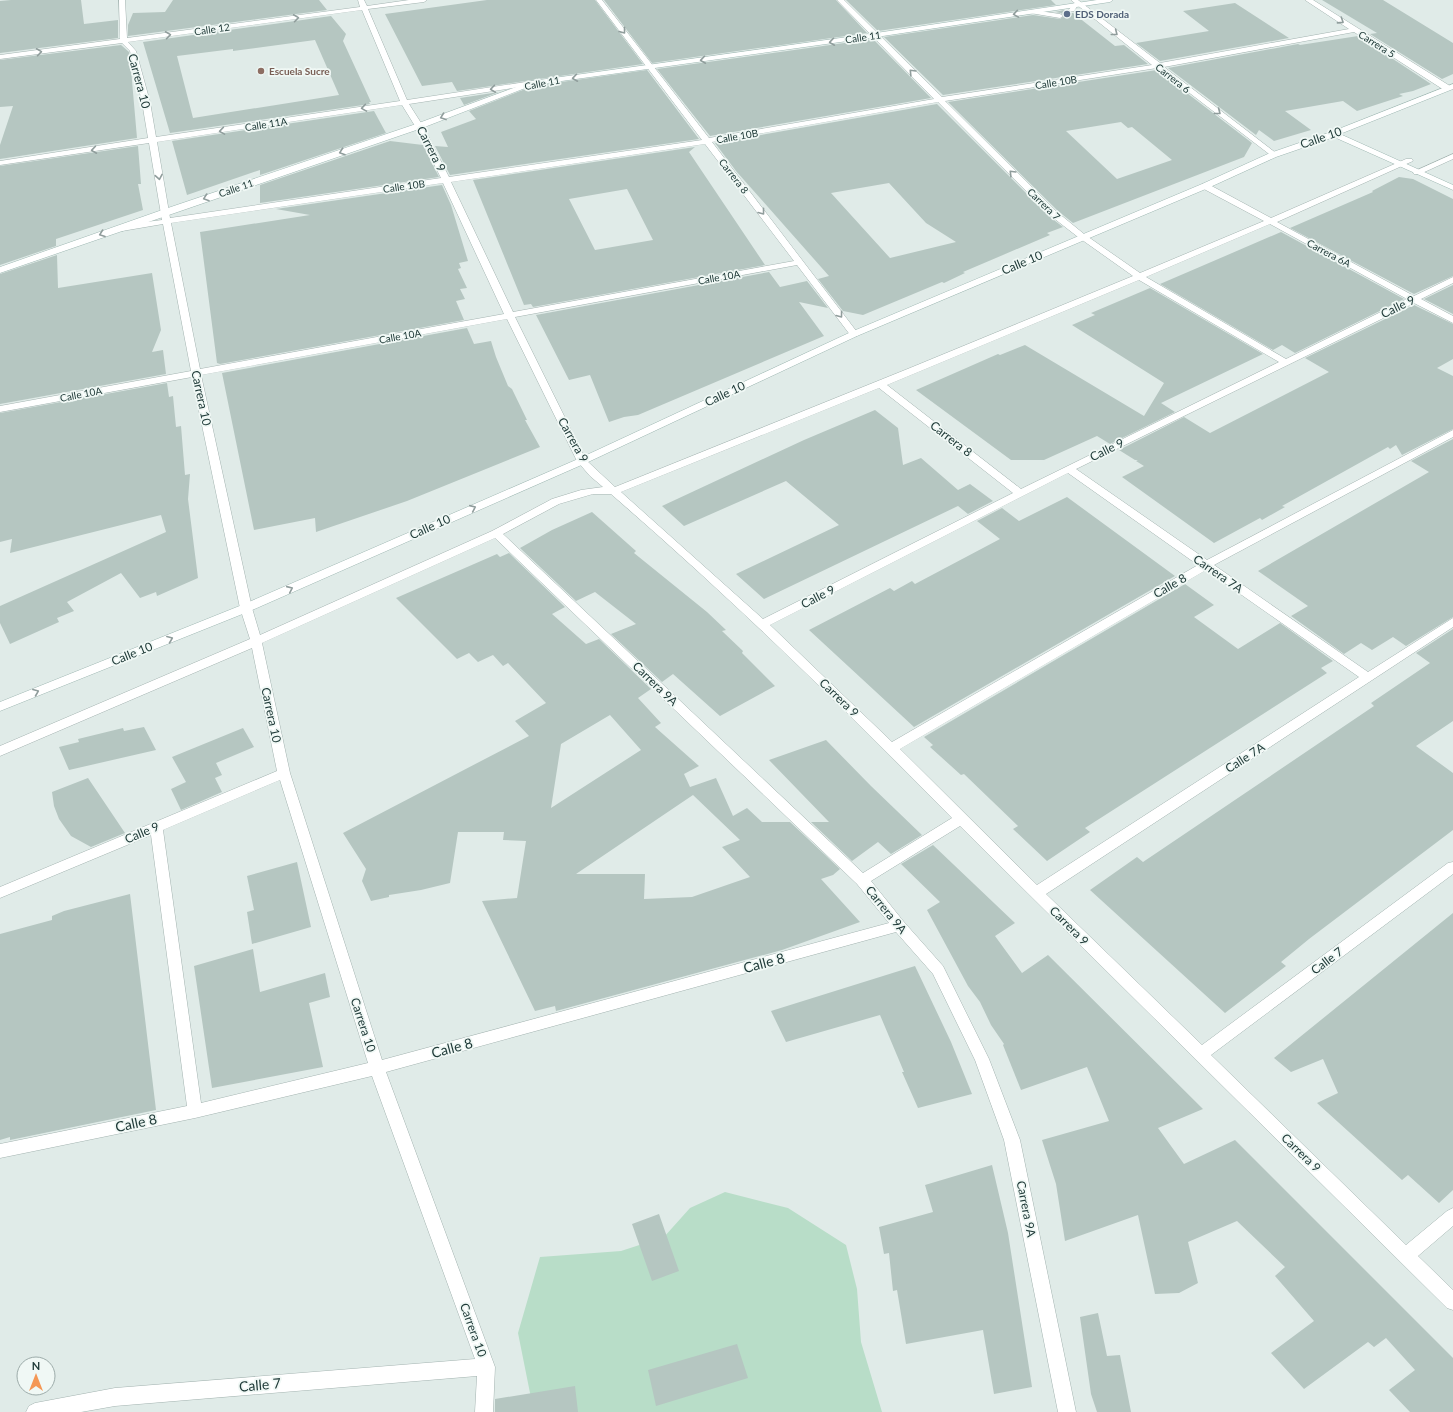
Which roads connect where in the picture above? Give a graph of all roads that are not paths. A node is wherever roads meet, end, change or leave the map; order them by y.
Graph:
1 (122, 0) edge
2 (361, 0) edge
3 (424, 0) edge
4 (599, 0) edge
5 (840, 0) edge
6 (1110, 0) edge
7 (1308, 0) edge
8 (1075, 5) edge
9 (364, 9) junction
10 (1032, 12) junction
11 (1060, 16) dead end
12 (1355, 30) junction
13 (876, 36) junction
14 (124, 41) junction
15 (0, 57) edge
16 (1157, 66) junction
17 (651, 67) junction
18 (532, 84) junction
19 (1450, 87) edge
20 (939, 100) junction
21 (404, 102) junction
22 (419, 126) junction
23 (1344, 130) junction
24 (1334, 134) junction
25 (153, 141) junction
26 (707, 141) junction
27 (1273, 155) junction
28 (1453, 156) edge
29 (1405, 162) junction
30 (0, 163) edge
31 (1426, 168) junction
32 (1417, 172) junction
33 (446, 180) junction
34 (1453, 180) edge
35 (1205, 186) junction
36 (1453, 188) edge
37 (166, 216) junction
38 (1271, 222) junction
39 (1081, 238) junction
40 (800, 262) junction
41 (0, 270) edge
42 (1140, 276) junction
43 (1453, 280) edge
44 (1414, 299) junction
45 (510, 316) junction
46 (1453, 320) edge
47 (854, 334) junction
48 (1285, 362) junction
49 (196, 373) junction
50 (880, 384) junction
51 (0, 409) edge
52 (1453, 433) edge
53 (582, 460) junction
54 (1068, 469) junction
55 (614, 491) junction
56 (1021, 494) junction
57 (496, 533) junction
58 (1206, 565) junction
59 (246, 608) junction
60 (1453, 622) edge
61 (763, 624) junction
62 (256, 641) junction
63 (1368, 678) junction
64 (0, 707) edge
65 (892, 748) junction
66 (0, 751) edge
67 (284, 773) junction
68 (961, 819) junction
69 (156, 827) junction
70 (1453, 867) edge
71 (862, 880) junction
72 (0, 893) edge
73 (1036, 893) junction
74 (899, 926) junction
75 (1200, 1054) junction
76 (377, 1068) junction
77 (195, 1111) junction
78 (0, 1151) edge
79 (1453, 1216) edge
80 (1406, 1256) junction
81 (1453, 1302) edge
82 (486, 1367) junction
83 (35, 1412) edge
84 (484, 1412) edge
85 (1067, 1412) edge

1 - 14 street, Carrera 10
2 - 9 street, Carrera 9
3 - 9 street, Calle 12
4 -> 17 street, Carrera 8
5 - 13 street, Carrera 7
6 - 8 street, Calle 11
7 -> 12 street, Carrera 5
8 - 10 street, Calle 11
8 -> 16 street, Carrera 6
14 -> 9 street, Calle 12
9 - 21 street, Carrera 9
10 - 11 street
10 -> 13 street, Calle 11
12 - 16 street, Calle 10B
12 - 19 street, Carrera 5
13 -> 17 street, Calle 11
20 -> 13 street, Carrera 7
15 -> 14 street, Calle 12
14 - 25 street, Carrera 10
16 - 20 street, Calle 10B
16 -> 27 street, Carrera 6
17 -> 18 street, Calle 11
17 - 26 street, Carrera 8
18 -> 21 street, Calle 11A
18 -> 22 street, Calle 11
19 - 23 street, Calle 10
20 - 26 street, Calle 10B
39 -> 20 street, Carrera 7
21 - 22 street, Carrera 9
21 -> 25 street, Calle 11A
22 - 33 street, Carrera 9
22 -> 37 street, Calle 11
23 - 24 street, Calle 10
23 - 29 street
24 - 27 street, Calle 10
24 - 29 street
25 -> 30 street, Calle 11A
25 -> 37 street, Carrera 10
26 - 33 street, Calle 10B
26 -> 40 street, Carrera 8
27 - 35 street, Calle 10
28 - 31 street
29 - 31 street
29 - 32 street
29 - 38 street
31 - 32 street
31 - 34 street
32 - 36 street
33 - 37 street, Calle 10B
33 - 45 street, Carrera 9
35 - 38 street, Carrera 6A
35 - 39 street, Calle 10
37 -> 41 street, Calle 11
37 - 49 street, Carrera 10
38 - 42 street
38 - 44 street, Carrera 6A
39 - 42 street, Carrera 7
39 - 47 street, Calle 10
40 - 45 street, Calle 10A
40 -> 47 street, Carrera 8
42 - 48 street, Carrera 7
42 - 50 street
43 - 44 street, Calle 9
44 - 46 street, Carrera 6A
44 - 48 street, Calle 9
45 - 49 street, Calle 10A
45 - 53 street, Carrera 9
47 - 53 street, Calle 10
48 - 54 street, Calle 9
49 - 51 street, Calle 10A
49 - 59 street, Carrera 10
50 - 55 street
50 - 56 street, Carrera 8
52 - 58 street, Calle 8
53 - 55 street, Carrera 9
59 -> 53 street, Calle 10
54 - 56 street, Calle 9
54 - 58 street, Carrera 7A
55 - 57 street
55 - 61 street, Carrera 9
56 - 61 street, Calle 9
57 - 62 street
57 - 71 street, Carrera 9A
58 - 63 street, Carrera 7A
58 - 65 street, Calle 8
59 - 62 street, Carrera 10
64 -> 59 street, Calle 10
60 - 63 street, Calle 7A
61 - 65 street, Carrera 9
62 - 66 street
62 - 67 street, Carrera 10
63 - 73 street, Calle 7A
65 - 68 street, Carrera 9
67 - 69 street, Calle 9
67 - 76 street, Carrera 10
68 - 71 street
68 - 73 street, Carrera 9
69 - 72 street, Calle 9
69 - 77 street
70 - 75 street, Calle 7
71 - 74 street, Carrera 9A
73 - 75 street, Carrera 9
74 - 76 street, Calle 8
74 - 85 street, Carrera 9A
75 - 80 street, Carrera 9
76 - 77 street, Calle 8
76 - 82 street, Carrera 10
77 - 78 street, Calle 8
79 - 80 street
80 - 81 street, Carrera 9
82 - 83 street, Calle 7
82 - 84 street, Carrera 10

